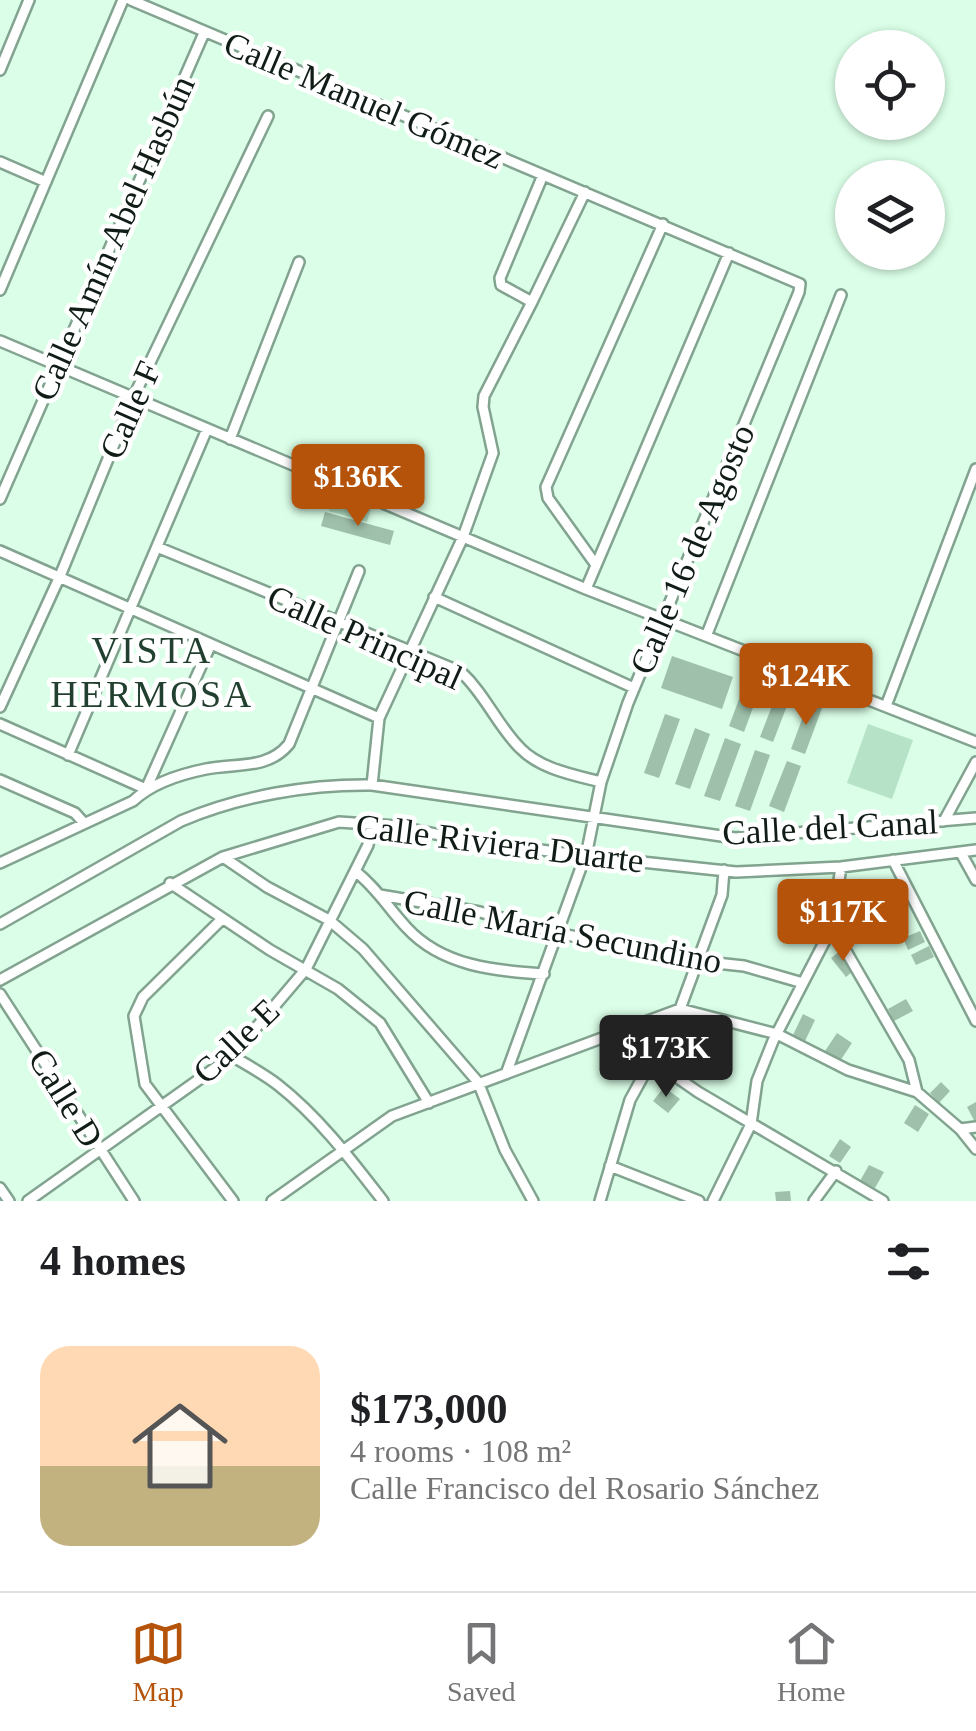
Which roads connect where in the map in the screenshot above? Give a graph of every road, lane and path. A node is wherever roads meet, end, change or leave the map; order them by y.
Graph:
1 (29, 0) edge
2 (124, 0) edge
3 (131, 0) edge
4 (204, 33) junction
5 (0, 70) edge
6 (268, 116) dead end
7 (0, 162) edge
8 (543, 175) junction
9 (46, 182) junction
10 (585, 192) junction
11 (664, 224) junction
12 (730, 253) junction
13 (299, 262) dead end
14 (800, 284) joint
15 (0, 290) edge
16 (841, 295) dead end
17 (532, 302) junction
18 (0, 342) edge
19 (56, 365) junction
20 (133, 398) junction
21 (206, 429) junction
22 (230, 438) junction
23 (976, 469) edge
24 (0, 499) edge
25 (463, 537) junction
26 (158, 547) junction
27 (0, 551) edge
28 (596, 565) junction
29 (359, 571) dead end
30 (60, 576) junction
31 (586, 588) junction
32 (434, 597) junction
33 (132, 607) junction
34 (664, 617) junction
35 (338, 623) junction
36 (707, 634) junction
37 (210, 644) junction
38 (412, 650) junction
39 (309, 688) junction
40 (634, 688) junction
41 (886, 706) junction
42 (0, 707) edge
43 (379, 718) junction
44 (0, 724) edge
45 (976, 742) edge
46 (68, 755) junction
47 (976, 762) edge
48 (0, 780) edge
49 (601, 782) junction
50 (372, 785) junction
51 (146, 789) junction
52 (976, 818) edge
53 (593, 820) junction
54 (944, 821) junction
55 (84, 823) junction
56 (372, 823) junction
57 (976, 850) edge
58 (961, 853) junction
59 (586, 854) junction
60 (222, 856) junction
61 (893, 860) junction
62 (0, 863) edge
63 (841, 868) junction
64 (724, 870) junction
65 (355, 871) junction
66 (976, 880) edge
67 (170, 884) junction
68 (380, 895) junction
69 (222, 919) junction
70 (330, 920) junction
71 (0, 924) edge
72 (832, 927) junction
73 (557, 934) junction
74 (697, 961) junction
75 (306, 969) junction
76 (544, 974) junction
77 (0, 980) edge
78 (804, 984) junction
79 (0, 994) edge
80 (680, 1009) junction
81 (976, 1021) edge
82 (777, 1034) junction
83 (232, 1056) junction
84 (652, 1060) junction
85 (506, 1074) junction
86 (478, 1082) junction
87 (916, 1092) junction
88 (429, 1103) junction
89 (164, 1106) junction
90 (751, 1124) junction
91 (976, 1128) edge
92 (960, 1129) junction
93 (98, 1149) junction
94 (976, 1149) edge
95 (343, 1150) junction
96 (610, 1166) junction
97 (836, 1172) junction
98 (0, 1188) edge
99 (9, 1201) edge
100 (28, 1201) edge
101 (134, 1201) edge
102 (234, 1201) edge
103 (272, 1201) edge
104 (383, 1201) edge
105 (533, 1201) edge
106 (600, 1201) edge
107 (699, 1201) edge
108 (713, 1201) edge
109 (814, 1201) edge
110 (883, 1201) edge

1 - 5 street
2 - 9 street
3 - 4 street, Calle Manuel Gómez
4 - 8 street, Calle Manuel Gómez
4 - 19 street, Calle Amín Abel Hasbún
6 - 20 street, Calle F
7 - 9 street
8 - 10 street, Calle Manuel Gómez
8 - 17 street
9 - 15 street
10 - 11 street, Calle Manuel Gómez
10 - 17 street
11 - 12 street, Calle Manuel Gómez
11 - 28 street
12 - 14 street, Calle Manuel Gómez
12 - 28 street
13 - 22 street
14 - 34 street, Calle 16 de Agosto
16 - 36 street
17 - 25 street
18 - 19 street
19 - 20 street
19 - 24 street, Calle Amín Abel Hasbún
20 - 21 street
20 - 30 street, Calle F
21 - 22 street
21 - 26 street
22 - 25 street
23 - 41 street
25 - 31 street
25 - 32 street
26 - 33 street
26 - 35 street, Calle Principal
27 - 30 street
28 - 31 street
29 - 35 street
30 - 33 street
30 - 42 street, Calle F
31 - 34 street
32 - 38 street
32 - 40 street
33 - 37 street
33 - 46 street
34 - 36 street
34 - 40 street, Calle 16 de Agosto
35 - 38 street, Calle Principal
35 - 39 street
36 - 41 street
37 - 39 street
37 - 51 street
38 - 43 street
38 - 49 street, Calle Principal
39 - 43 street
39 - 51 street
40 - 49 street, Calle 16 de Agosto
41 - 45 street
43 - 50 street
44 - 46 street
46 - 51 street
47 - 54 street
48 - 55 street
49 - 53 street, Calle 16 de Agosto
50 - 53 street, Calle del Canal
50 - 71 street, Calle del Canal
51 - 55 street
52 - 54 street, Calle del Canal
53 - 54 street, Calle del Canal
53 - 59 street, Calle 16 de Agosto
55 - 62 street
56 - 59 street, Calle Riviera Duarte
56 - 60 street, Calle Riviera Duarte
56 - 65 street, Calle E
57 - 58 street, Calle Riviera Duarte
58 - 61 street, Calle Riviera Duarte
58 - 66 street
59 - 64 street, Calle Riviera Duarte
59 - 73 street, Calle 16 de Agosto
60 - 67 street, Calle Riviera Duarte
60 - 70 street
61 - 63 street, Calle Riviera Duarte
61 - 81 street
63 - 64 street, Calle Riviera Duarte
63 - 72 street
64 - 74 street
65 - 68 street
65 - 70 street, Calle E
67 - 69 street
67 - 77 street, Calle Riviera Duarte
68 - 73 street, Calle María Secundino
68 - 76 street
69 - 75 street
69 - 89 street
70 - 75 street, Calle E
70 - 86 street
72 - 78 street
72 - 87 street
73 - 74 street, Calle María Secundino
73 - 76 street, Calle 16 de Agosto
74 - 78 street, Calle María Secundino
74 - 80 street
75 - 83 street, Calle E
75 - 88 street
76 - 85 street, Calle 16 de Agosto
78 - 82 street
79 - 93 street, Calle D
80 - 82 street
80 - 84 street
80 - 85 street
82 - 87 street
82 - 90 street
83 - 89 street, Calle E
83 - 95 street
84 - 90 street
84 - 96 street
85 - 86 street
86 - 88 street
86 - 105 street
87 - 92 street
88 - 95 street
89 - 93 street, Calle E
89 - 102 street
90 - 97 street
90 - 108 street
91 - 92 street
92 - 94 street
93 - 100 street, Calle E
93 - 101 street, Calle D
95 - 103 street
95 - 104 street
96 - 106 street
96 - 107 street
97 - 109 street
97 - 110 street
98 - 99 street

